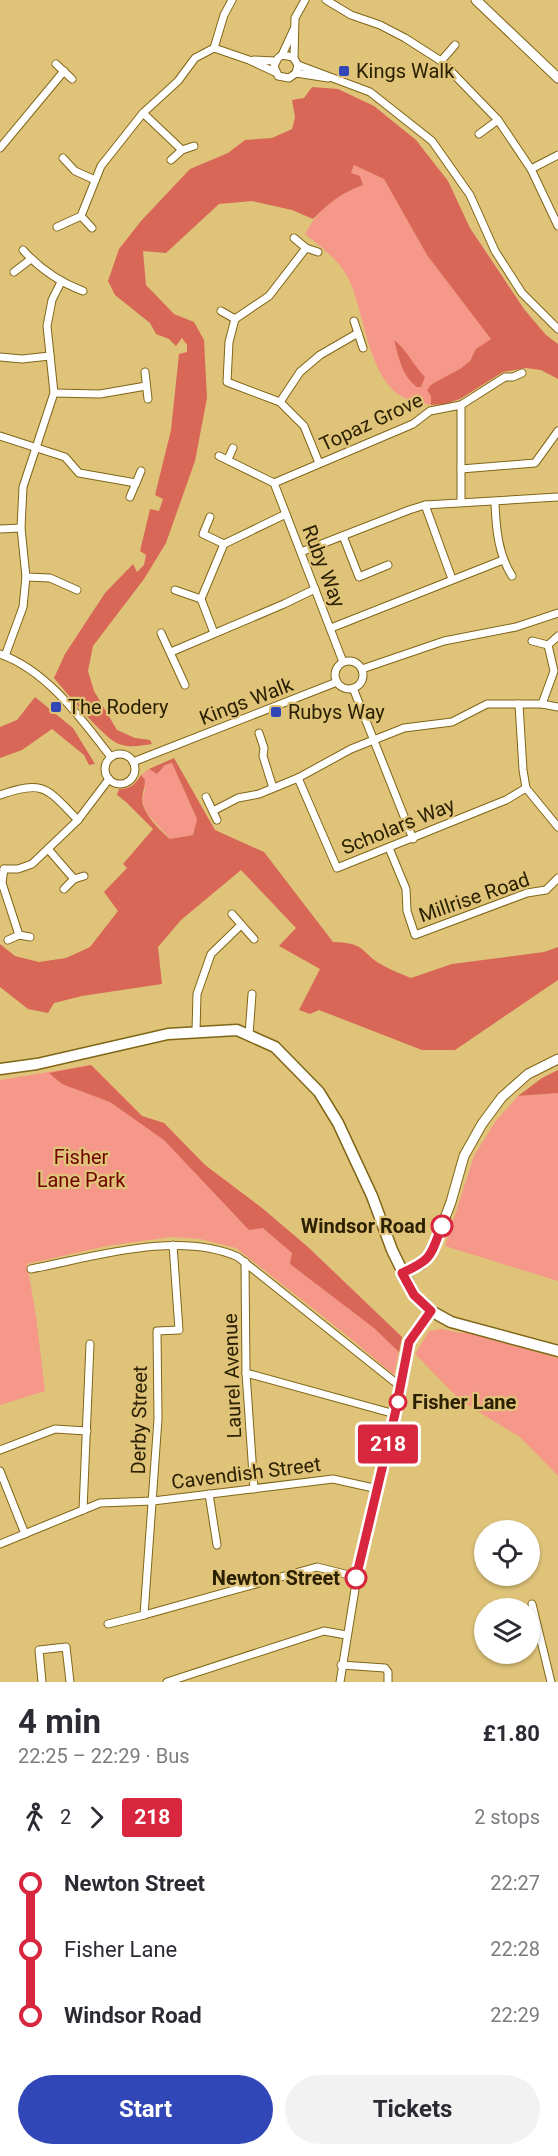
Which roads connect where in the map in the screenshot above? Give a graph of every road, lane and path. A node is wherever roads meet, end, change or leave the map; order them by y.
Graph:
1 (232, 0) edge
2 (305, 0) edge
3 (326, 0) edge
4 (476, 0) edge
5 (294, 29) junction
6 (455, 45) dead end
7 (214, 48) junction
8 (282, 55) junction
9 (249, 60) junction
10 (275, 61) junction
11 (296, 61) junction
12 (441, 61) junction
13 (56, 64) dead end
14 (64, 71) junction
15 (296, 73) junction
16 (277, 74) junction
17 (336, 78) junction
18 (558, 78) edge
19 (72, 79) dead end
20 (143, 113) junction
21 (498, 120) junction
22 (479, 134) dead end
23 (194, 146) dead end
24 (0, 148) edge
25 (182, 150) junction
26 (558, 155) edge
27 (63, 158) dead end
28 (171, 160) dead end
29 (531, 169) junction
30 (95, 180) junction
31 (81, 216) junction
32 (558, 226) edge
33 (57, 227) dead end
34 (92, 228) dead end
35 (294, 238) dead end
36 (306, 248) junction
37 (23, 250) dead end
38 (318, 252) dead end
39 (31, 259) junction
40 (14, 272) dead end
41 (61, 282) junction
42 (83, 291) dead end
43 (221, 311) dead end
44 (235, 319) junction
45 (354, 321) dead end
46 (558, 329) edge
47 (358, 333) junction
48 (363, 348) dead end
49 (50, 356) junction
50 (0, 357) edge
51 (144, 372) dead end
52 (522, 373) dead end
53 (513, 377) junction
54 (146, 386) junction
55 (512, 387) dead end
56 (54, 393) junction
57 (148, 399) dead end
58 (280, 402) junction
59 (461, 405) junction
60 (558, 431) edge
61 (0, 436) edge
62 (35, 448) junction
63 (233, 448) dead end
64 (219, 456) dead end
65 (228, 459) junction
66 (319, 463) junction
67 (461, 469) junction
68 (141, 471) dead end
69 (136, 483) junction
70 (274, 483) junction
71 (130, 497) dead end
72 (558, 497) edge
73 (462, 502) junction
74 (495, 503) junction
75 (426, 506) junction
76 (286, 514) junction
77 (210, 517) dead end
78 (21, 528) junction
79 (0, 530) edge
80 (343, 536) junction
81 (224, 544) junction
82 (301, 552) junction
83 (504, 560) junction
84 (388, 565) dead end
85 (512, 576) dead end
86 (26, 577) junction
87 (452, 579) junction
88 (315, 588) junction
89 (77, 590) dead end
90 (175, 590) dead end
91 (201, 599) junction
92 (558, 613) edge
93 (331, 628) junction
94 (161, 633) dead end
95 (214, 633) junction
96 (558, 636) edge
97 (205, 637) junction
98 (532, 641) dead end
99 (548, 645) junction
100 (209, 646) dead end
101 (171, 652) junction
102 (2, 655) edge
103 (343, 662) junction
104 (362, 669) junction
105 (337, 682) junction
106 (185, 685) dead end
107 (353, 688) junction
108 (519, 704) junction
109 (542, 704) junction
110 (558, 707) edge
111 (259, 733) dead end
112 (374, 740) junction
113 (111, 757) junction
114 (133, 762) junction
115 (298, 778) junction
116 (109, 779) junction
117 (273, 788) junction
118 (526, 788) junction
119 (0, 795) edge
120 (206, 797) dead end
121 (213, 810) junction
122 (78, 820) junction
123 (218, 820) dead end
124 (558, 827) edge
125 (413, 839) junction
126 (389, 848) junction
127 (48, 849) junction
128 (2, 868) edge
129 (84, 876) dead end
130 (558, 878) edge
131 (74, 879) junction
132 (64, 889) dead end
133 (232, 914) dead end
134 (241, 925) junction
135 (19, 935) junction
136 (30, 937) dead end
137 (254, 939) dead end
138 (8, 940) dead end
139 (252, 994) dead end
140 (196, 1032) junction
141 (249, 1035) junction
142 (558, 1059) edge
143 (0, 1069) edge
144 (173, 1245) junction
145 (245, 1262) junction
146 (31, 1269) dead end
147 (402, 1273) junction
148 (431, 1311) junction
149 (90, 1344) dead end
150 (558, 1351) edge
151 (246, 1373) junction
152 (400, 1387) junction
153 (395, 1414) junction
154 (87, 1431) junction
155 (0, 1449) edge
156 (0, 1471) edge
157 (254, 1488) junction
158 (378, 1489) junction
159 (209, 1494) junction
160 (153, 1501) junction
161 (83, 1510) junction
162 (26, 1533) junction
163 (0, 1544) edge
164 (217, 1545) dead end
165 (357, 1577) junction
166 (144, 1616) junction
167 (108, 1623) dead end
168 (346, 1635) junction
169 (540, 1637) edge
170 (341, 1665) junction
171 (42, 1682) edge
172 (70, 1682) edge
173 (167, 1682) edge
174 (340, 1682) edge
175 (388, 1682) edge
176 (551, 1682) edge

1 - 7 street
2 - 5 street
3 - 12 street
4 - 18 street
5 - 8 street
5 - 11 street
6 - 12 street
7 - 9 street
7 - 20 street
8 - 10 street
8 - 11 street
9 - 10 street
9 - 16 street
10 - 16 street
11 - 15 street
11 - 17 street
12 - 21 street
13 - 14 street
14 - 19 street
14 - 24 street
15 - 16 street
15 - 17 street
17 - 46 street
20 - 25 street
20 - 30 street
21 - 22 street
21 - 29 street
23 - 25 street
25 - 28 street
26 - 29 street
27 - 30 street
29 - 32 street
30 - 31 street
31 - 33 street
31 - 34 street
35 - 36 street
36 - 38 street
36 - 44 street
37 - 39 street
39 - 40 street
39 - 41 street
41 - 42 street
41 - 49 street
43 - 44 street
44 - 58 street
45 - 47 street
47 - 48 street
47 - 58 street
49 - 50 street
49 - 56 street
51 - 54 street
52 - 53 street, Topaz Grove
53 - 55 street
53 - 59 street, Topaz Grove
54 - 56 street
54 - 57 street
56 - 62 street
58 - 66 street
59 - 66 street, Topaz Grove
59 - 67 street
60 - 67 street
61 - 62 street
62 - 69 street
62 - 78 street
63 - 65 street
64 - 65 street
65 - 70 street
66 - 70 street, Topaz Grove
67 - 73 street
68 - 69 street
69 - 71 street
70 - 76 street, Ruby Way
72 - 74 street
73 - 74 street
73 - 75 street
74 - 83 street
75 - 80 street
75 - 87 street
76 - 81 street
76 - 82 street, Ruby Way
77 - 81 street
78 - 79 street
78 - 86 street
80 - 82 street
80 - 84 street
81 - 91 street
82 - 88 street, Ruby Way
83 - 85 street
83 - 87 street
86 - 89 street
86 - 102 street
87 - 93 street
88 - 93 street, Ruby Way
88 - 95 street
90 - 91 street
91 - 95 street
92 - 104 street
93 - 103 street, Ruby Way
94 - 101 street
95 - 97 street
96 - 99 street
97 - 100 street
97 - 101 street
98 - 99 street
99 - 109 street
101 - 106 street
102 - 113 street
103 - 104 street
103 - 105 street
104 - 107 street
105 - 107 street
105 - 114 street, Kings Walk
107 - 112 street
108 - 109 street
108 - 112 street
108 - 118 street
109 - 110 street
111 - 117 street
112 - 115 street
112 - 125 street
113 - 114 street
113 - 116 street
114 - 116 street
115 - 117 street
115 - 126 street, Scholars Way
116 - 122 street
117 - 121 street
118 - 124 street
118 - 125 street, Scholars Way
119 - 122 street
120 - 121 street
121 - 123 street
122 - 127 street
125 - 126 street, Scholars Way
126 - 130 street, Millrise Road
127 - 128 street
127 - 131 street
128 - 135 street
129 - 131 street
131 - 132 street
133 - 134 street
134 - 137 street
134 - 140 street
135 - 136 street
135 - 138 street
139 - 141 street
140 - 141 main road
140 - 143 main road
141 - 147 main road
142 - 147 street
144 - 145 street
144 - 146 street
144 - 160 street, Derby Street
145 - 151 street, Laurel Avenue
145 - 152 street
147 - 148 main road
148 - 150 main road
148 - 152 street
149 - 154 street
151 - 153 street
151 - 157 street, Laurel Avenue
152 - 153 street
153 - 158 street
154 - 155 street
154 - 161 street
156 - 162 street
157 - 158 street, Cavendish Street
157 - 159 street, Cavendish Street
158 - 165 street
159 - 160 street, Cavendish Street
159 - 164 street
160 - 161 street, Cavendish Street
160 - 166 street, Derby Street
161 - 162 street, Cavendish Street
162 - 163 street, Cavendish Street
165 - 166 street
165 - 168 street
166 - 167 street
168 - 170 street
168 - 173 street
169 - 176 street
170 - 174 street
170 - 175 street
171 - 172 street

